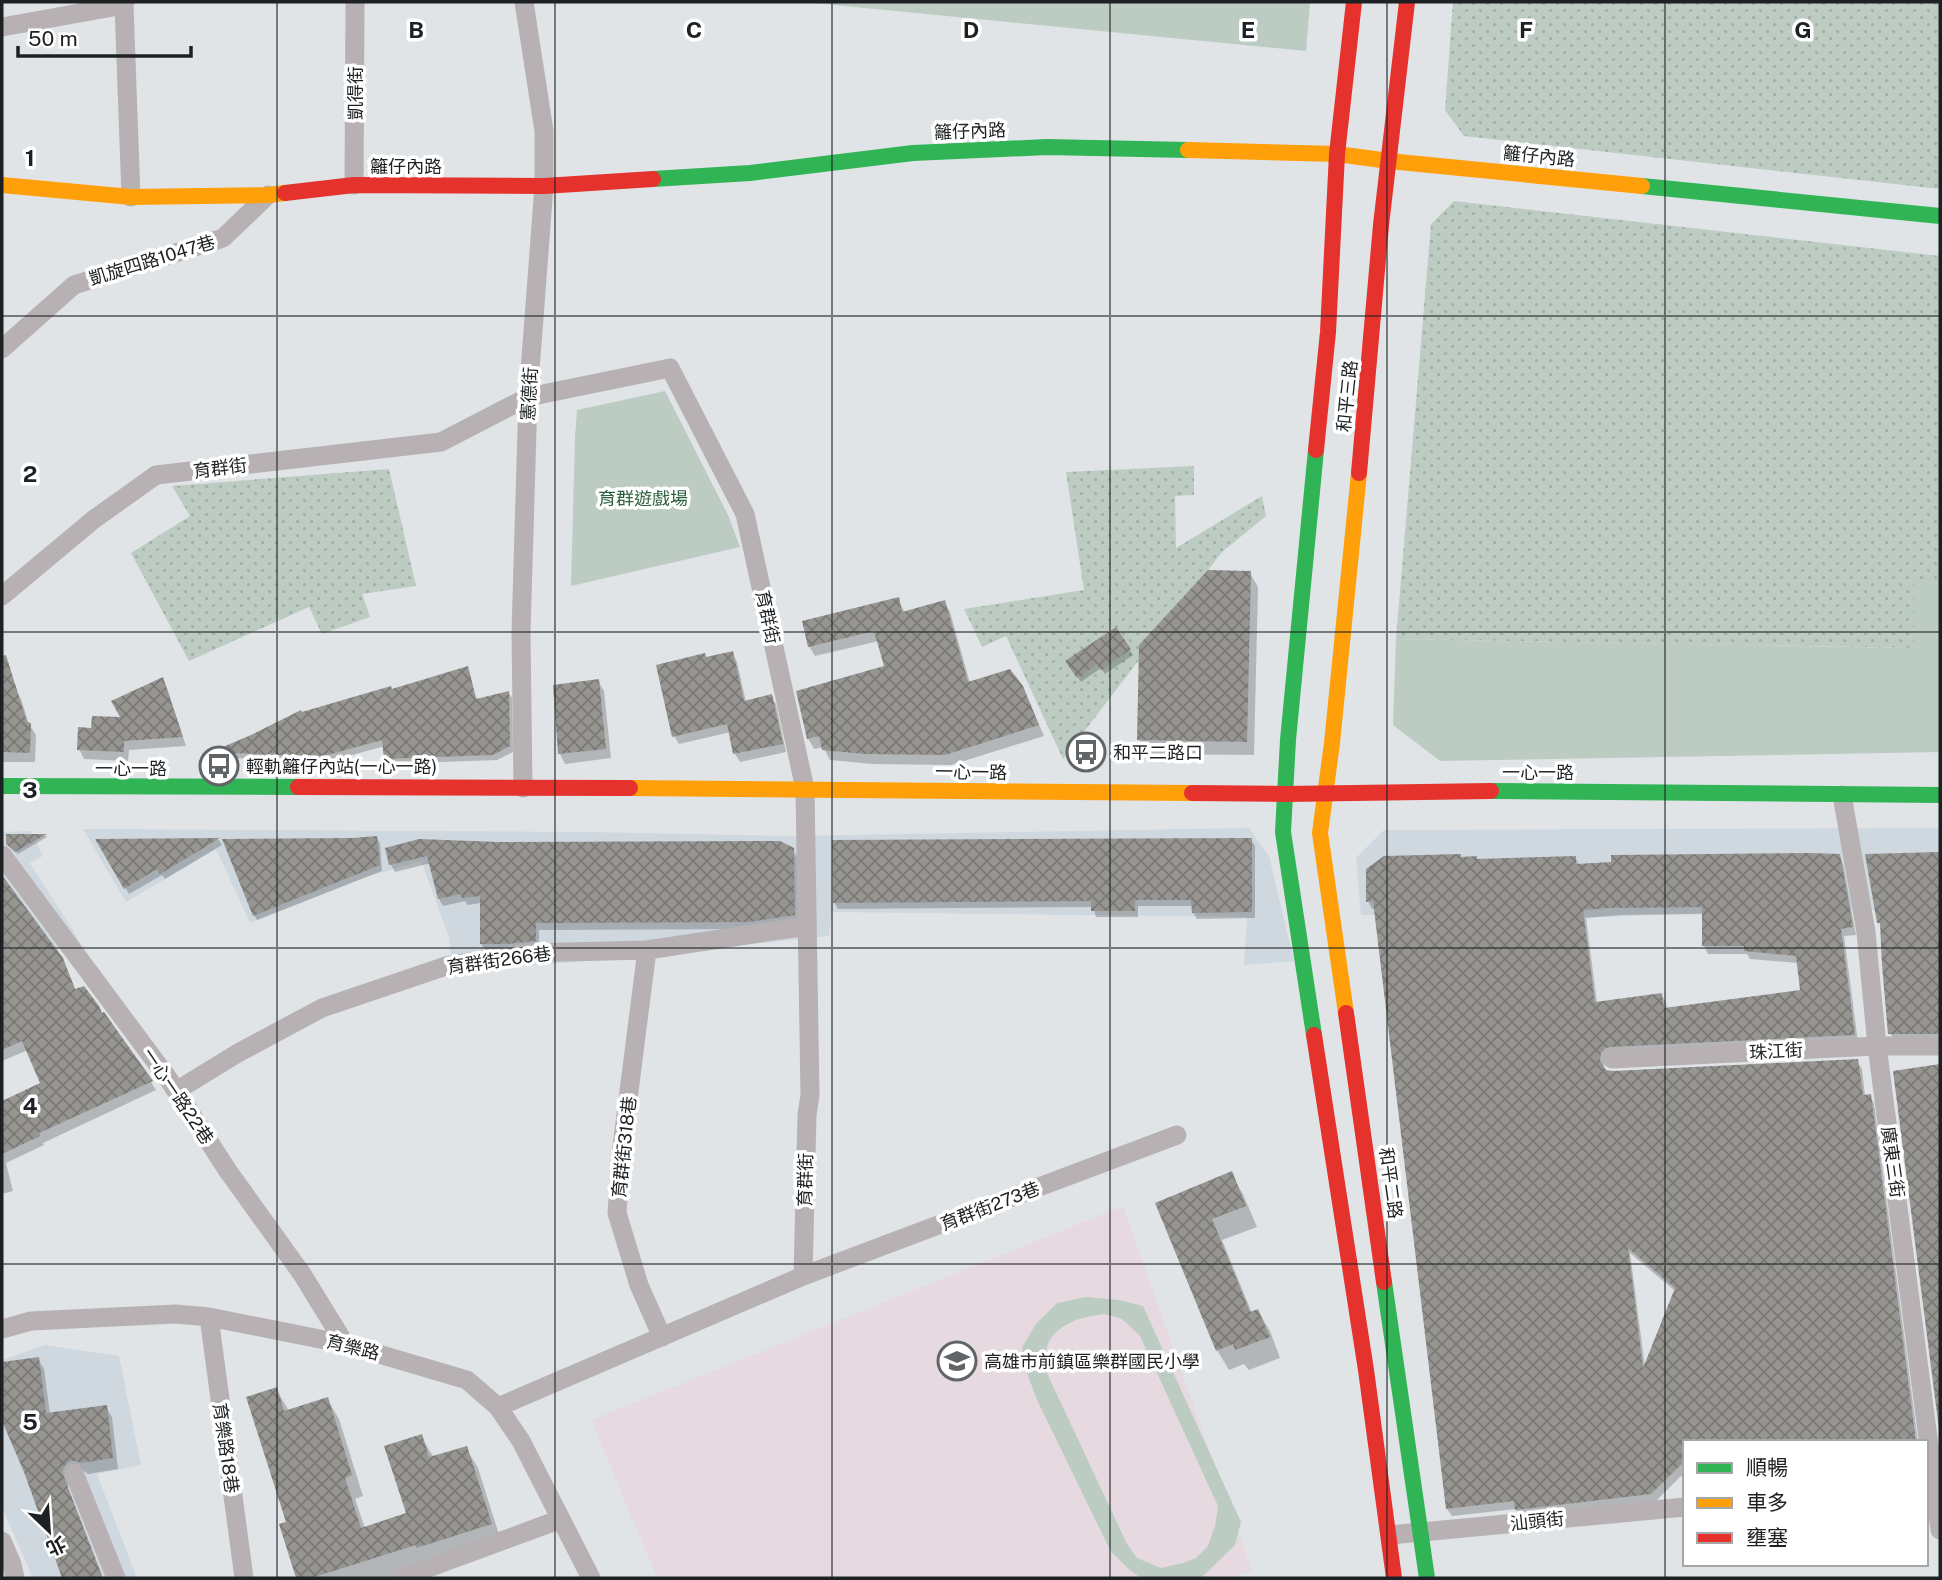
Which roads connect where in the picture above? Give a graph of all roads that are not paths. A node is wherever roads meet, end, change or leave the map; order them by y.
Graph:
1 (355, 2) edge
2 (524, 2) edge
3 (1354, 2) edge
4 (1407, 2) edge
5 (125, 4) edge
6 (2, 27) edge
7 (1337, 154) junction
8 (1390, 161) junction
9 (2, 185) edge
10 (354, 185) junction
11 (544, 186) junction
12 (268, 195) junction
13 (131, 197) junction
14 (1940, 216) edge
15 (2, 349) edge
16 (528, 397) junction
17 (2, 596) edge
18 (2, 786) edge
19 (523, 789) junction
20 (805, 789) junction
21 (1285, 794) junction
22 (1325, 794) junction
23 (1842, 794) junction
24 (1940, 795) edge
25 (2, 855) edge
26 (807, 926) junction
27 (647, 950) junction
28 (1877, 1045) junction
29 (1940, 1046) edge
30 (1612, 1059) dead end
31 (176, 1091) junction
32 (1177, 1135) dead end
33 (803, 1276) junction
34 (209, 1317) junction
35 (2, 1329) edge
36 (662, 1337) junction
37 (345, 1344) junction
38 (498, 1407) junction
39 (1928, 1440) edge
40 (1928, 1443) edge
41 (74, 1473) dead end
42 (1933, 1482) edge
43 (1683, 1507) edge
44 (561, 1519) junction
45 (1940, 1530) edge
46 (1421, 1532) junction
47 (1390, 1535) junction
48 (2, 1541) edge
49 (437, 1572) edge
50 (15, 1578) edge
51 (116, 1578) edge
52 (244, 1578) edge
53 (401, 1578) edge
54 (591, 1578) edge
55 (1394, 1578) edge
56 (1427, 1578) edge

1 - 10 street, 凱得街
2 - 11 street, 憲德街
3 - 7 street, 和平三路
4 - 8 street, 和平三路
5 - 6 street
5 - 13 street
7 - 8 street, 籬仔內路
7 - 11 street, 籬仔內路
7 - 21 street, 和平三路
8 - 14 street, 籬仔內路
8 - 22 street, 和平三路
9 - 13 street, 籬仔內路
10 - 11 street, 籬仔內路
10 - 12 street, 籬仔內路
11 - 16 street, 憲德街
12 - 13 street, 籬仔內路
12 - 15 street, 凱旋四路1047巷
16 - 17 street, 育群街
16 - 19 street, 憲德街
16 - 20 street, 育群街
18 - 19 street, 一心一路
19 - 20 street, 一心一路
20 - 21 street, 一心一路
20 - 26 street, 育群街
21 - 22 street, 一心一路
21 - 47 street
22 - 23 street, 一心一路
22 - 46 street, 和平二路
23 - 24 street, 一心一路
23 - 28 street, 廣東三街
25 - 31 street, 一心一路22巷
26 - 27 street, 育群街266巷
26 - 33 street, 育群街
27 - 31 street, 育群街266巷
27 - 36 street, 育群街318巷
28 - 29 street, 珠江街
28 - 30 street, 珠江街
28 - 39 street, 廣東三街
31 - 37 street, 一心一路22巷
32 - 33 street, 育群街273巷
33 - 36 street
34 - 35 street, 育樂路
34 - 37 street, 育樂路
34 - 52 street, 育樂路18巷
36 - 38 street
37 - 38 street, 育樂路
38 - 44 street, 育樂路
40 - 42 street, 廣東三街
41 - 51 street
42 - 45 street, 廣東三街
43 - 46 street, 汕頭街
44 - 49 street
44 - 54 street, 育樂路
46 - 47 street, 汕頭街
46 - 56 street, 和平二路
47 - 55 street
48 - 50 street
49 - 53 street

